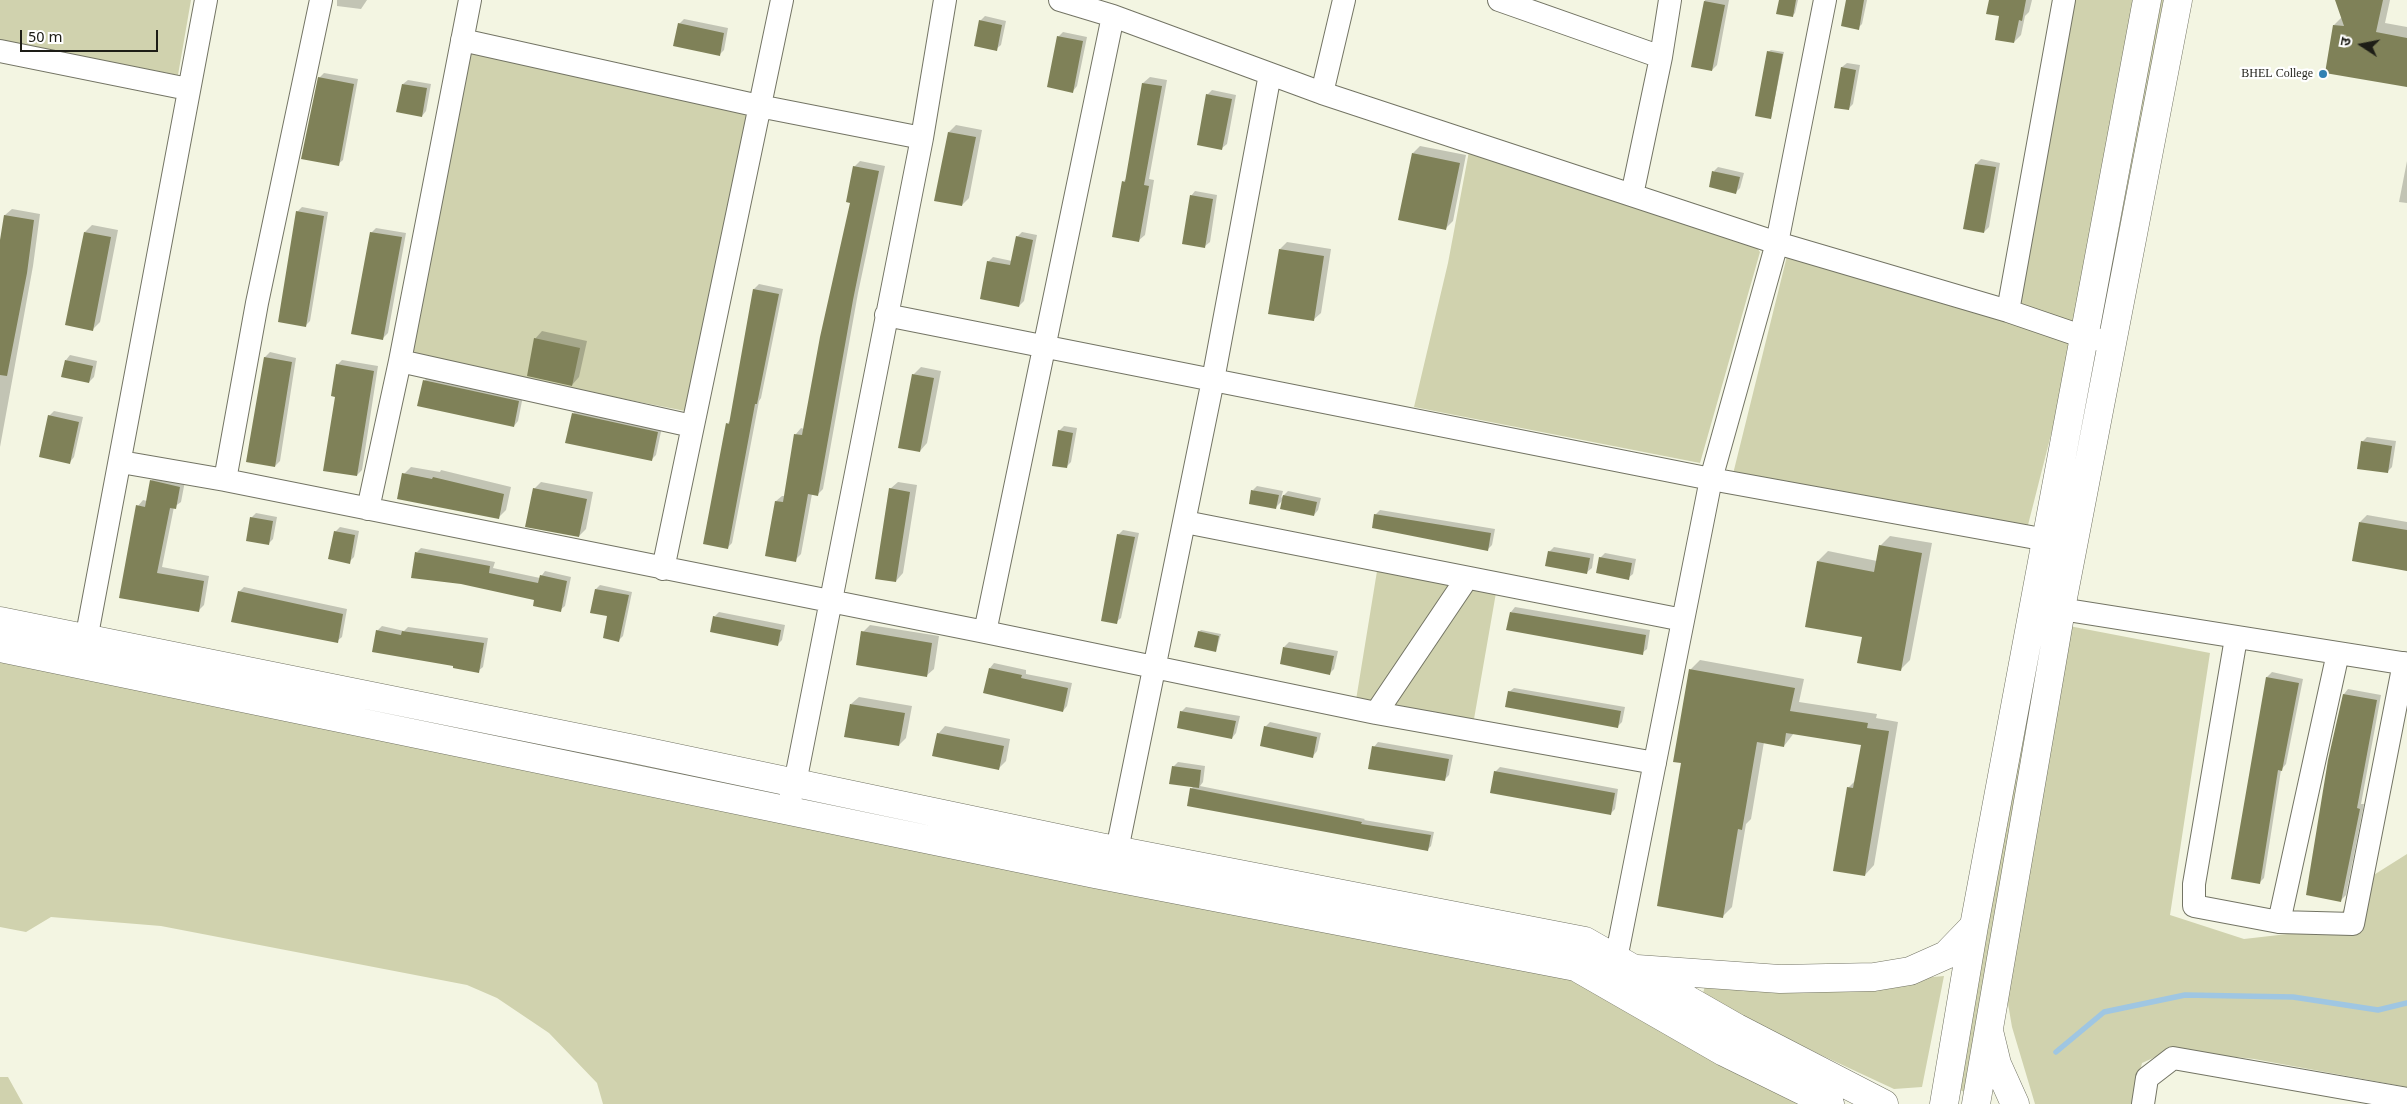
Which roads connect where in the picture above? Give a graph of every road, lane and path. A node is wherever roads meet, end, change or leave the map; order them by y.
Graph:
1 (206, 0) edge
2 (322, 0) edge
3 (470, 0) edge
4 (782, 0) edge
5 (945, 0) edge
6 (1060, 0) edge
7 (1344, 0) edge
8 (1670, 0) edge
9 (1825, 0) edge
10 (2064, 0) edge
11 (2147, 0) edge
12 (2178, 0) edge
13 (1508, 1) edge
14 (1113, 16) junction
15 (462, 40) junction
16 (0, 51) edge
17 (1661, 57) junction
18 (1270, 74) junction
19 (188, 89) junction
20 (1322, 93) junction
21 (759, 106) junction
22 (922, 138) junction
23 (1632, 195) junction
24 (1777, 243) junction
25 (2008, 311) junction
26 (886, 315) junction
27 (2084, 337) junction
28 (2112, 342) junction
29 (1043, 347) junction
30 (400, 361) junction
31 (1213, 380) junction
32 (692, 426) junction
33 (120, 462) junction
34 (1711, 479) junction
35 (225, 480) junction
36 (368, 509) junction
37 (1185, 522) junction
38 (2060, 541) junction
39 (663, 569) junction
40 (1466, 578) junction
41 (2036, 594) junction
42 (830, 601) junction
43 (2062, 603) junction
44 (1683, 620) junction
45 (0, 621) edge
46 (985, 632) junction
47 (2236, 638) junction
48 (0, 648) edge
49 (84, 651) junction
50 (2338, 652) junction
51 (2405, 664) edge
52 (1154, 668) junction
53 (1376, 713) junction
54 (1655, 763) junction
55 (795, 784) junction
56 (786, 810) junction
57 (1117, 850) junction
58 (2279, 922) junction
59 (1974, 926) junction
60 (1625, 964) junction
61 (1605, 984) junction
62 (1988, 1026) junction
63 (2372, 1099) edge
64 (2407, 1099) edge
65 (1830, 1104) edge
66 (1884, 1104) edge
67 (1944, 1104) edge
68 (1976, 1104) edge
69 (2015, 1104) edge
70 (2143, 1104) edge

1 - 19 street
2 - 35 street
3 - 15 street
4 - 21 street
5 - 22 street
6 - 14 street
7 - 20 street
8 - 17 street
9 - 24 street
10 - 25 street
11 - 27 street
12 - 28 street
13 - 17 street
14 - 18 street
14 - 29 street
15 - 21 street
15 - 30 street
16 - 19 street
17 - 23 street
18 - 20 street
18 - 31 street
19 - 33 street
20 - 23 street
21 - 22 street
21 - 32 street
22 - 26 street
23 - 24 street
24 - 25 street
24 - 34 street
25 - 27 street
26 - 29 street
26 - 42 street
27 - 28 street
27 - 38 street
28 - 38 street
29 - 31 street
29 - 46 street
30 - 32 street
30 - 36 street
31 - 34 street
31 - 37 street
32 - 39 street
33 - 35 street
33 - 49 street
34 - 38 street
34 - 44 street
35 - 36 street
36 - 39 street
37 - 40 street
37 - 52 street
38 - 41 street
38 - 43 street
39 - 42 street
40 - 44 street
40 - 53 street
41 - 43 street
41 - 59 street
42 - 46 street
42 - 55 street
43 - 47 street
43 - 62 street
44 - 54 street
45 - 49 street
46 - 52 street
47 - 50 street
47 - 58 street
48 - 49 street
49 - 55 street
49 - 56 street
50 - 51 street
50 - 58 street
51 - 58 street
52 - 53 street
52 - 57 street
53 - 54 street
54 - 60 street
55 - 56 street
55 - 57 street
56 - 61 street
57 - 60 street
59 - 60 street
59 - 67 street
60 - 61 street
60 - 66 street
61 - 65 street
62 - 68 street
62 - 69 street
63 - 64 street
63 - 70 street

